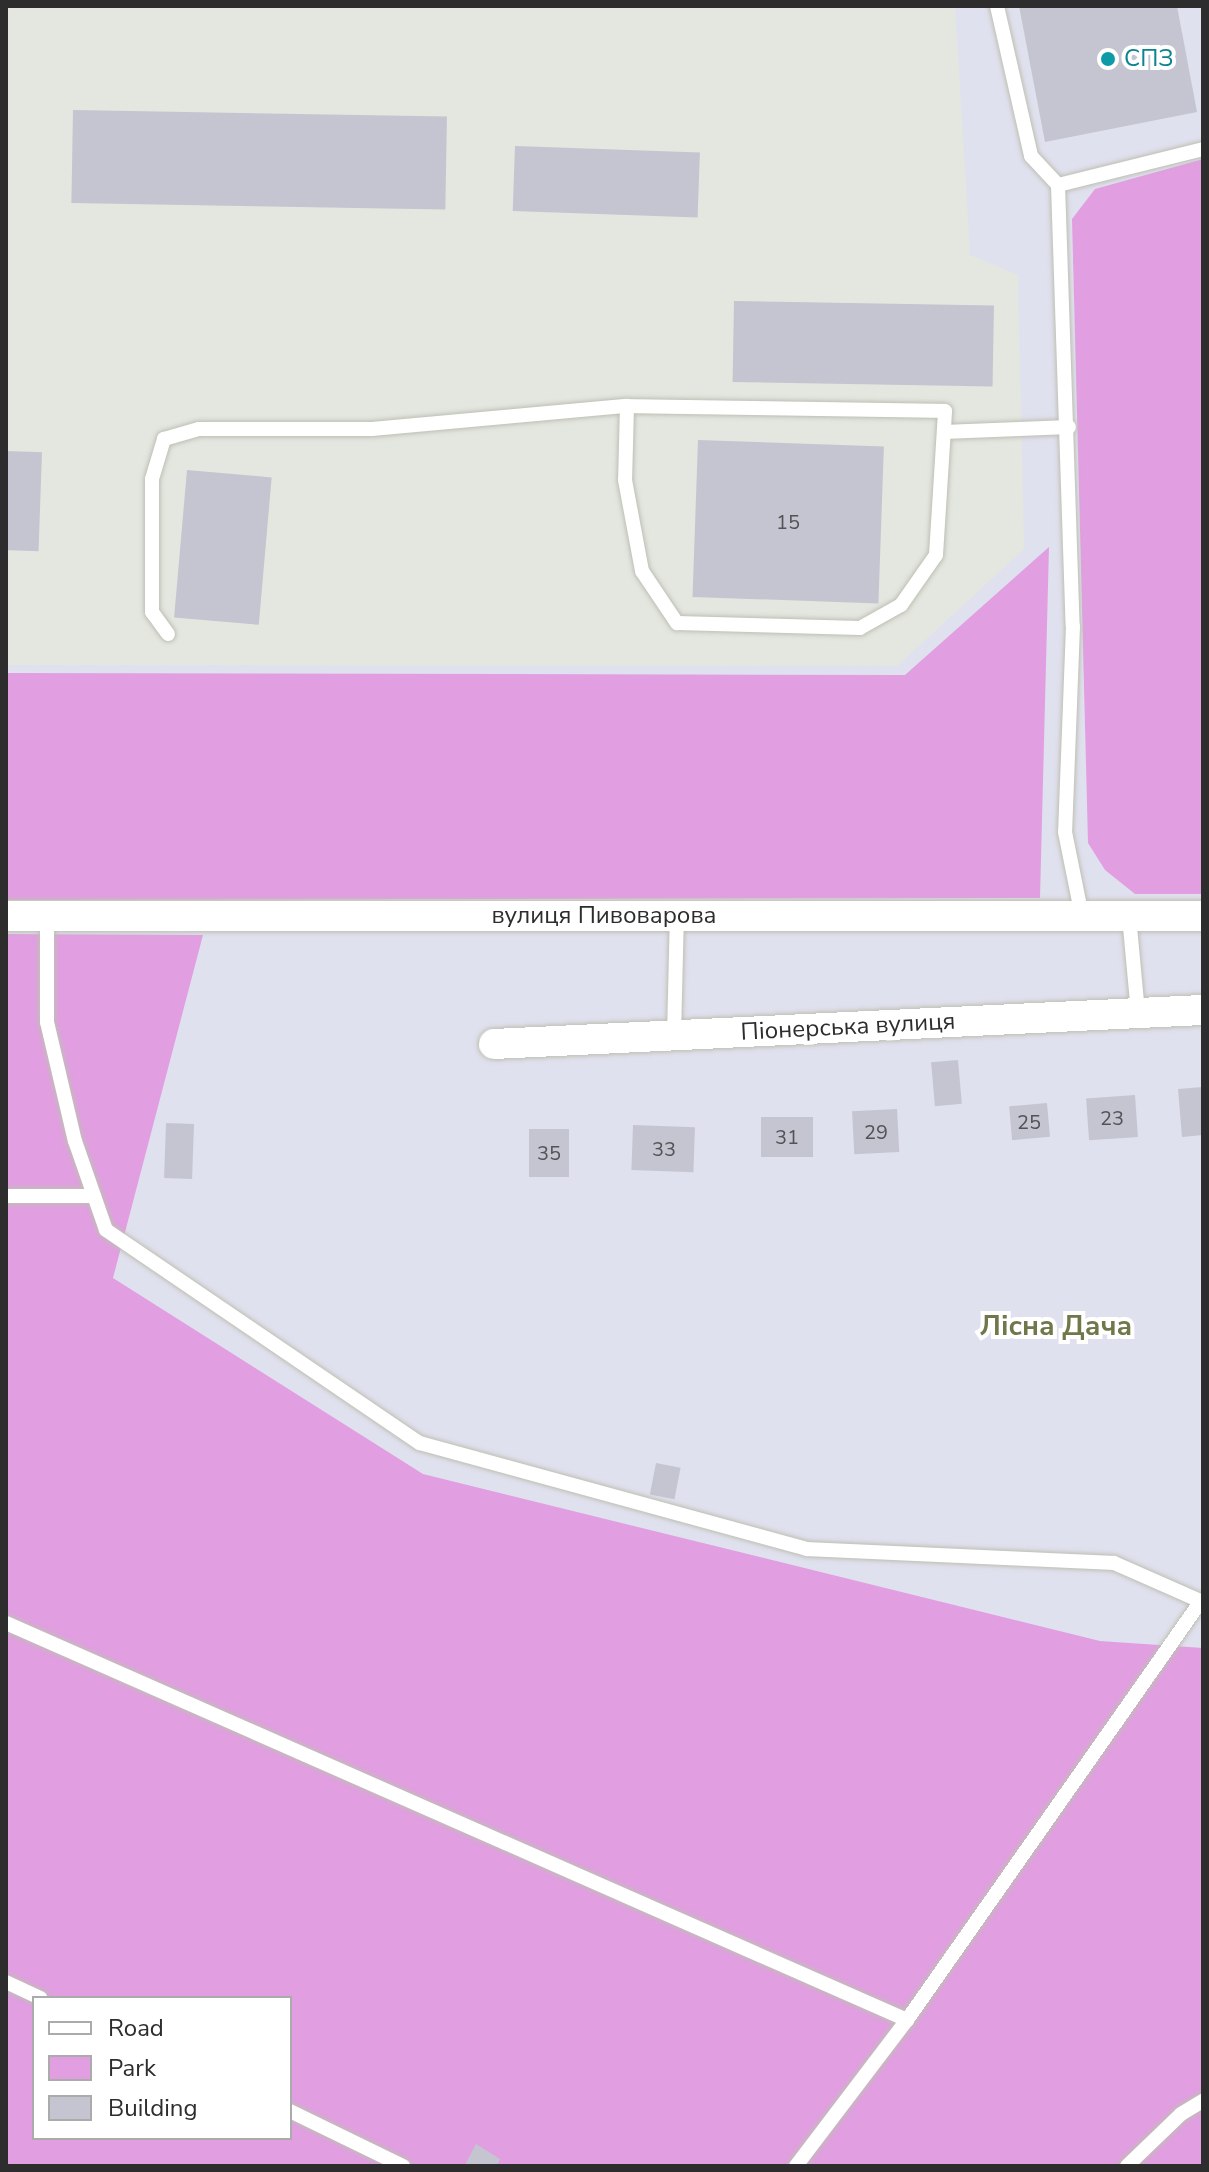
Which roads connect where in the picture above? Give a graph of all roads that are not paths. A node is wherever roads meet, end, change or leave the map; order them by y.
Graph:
1 (997, 6) edge
2 (1203, 149) edge
3 (1058, 185) junction
4 (627, 406) junction
5 (1069, 427) junction
6 (944, 432) junction
7 (168, 634) dead end
8 (6, 916) edge
9 (47, 916) junction
10 (677, 916) junction
11 (1082, 916) junction
12 (1129, 916) junction
13 (1203, 916) edge
14 (1203, 1010) edge
15 (1138, 1013) junction
16 (674, 1035) junction
17 (494, 1044) dead end
18 (6, 1196) edge
19 (94, 1196) junction
20 (1202, 1601) edge
21 (6, 1623) edge
22 (6, 1982) edge
23 (37, 1996) edge
24 (907, 2020) junction
25 (1203, 2101) edge
26 (292, 2112) edge
27 (403, 2166) edge
28 (796, 2166) edge
29 (1127, 2166) edge

1 - 3 lane
2 - 3 lane
3 - 5 lane
4 - 6 lane
4 - 6 lane
4 - 7 lane
5 - 6 lane
5 - 11 lane
8 - 9 street, вулиця Пивоварова
9 - 10 street, вулиця Пивоварова
9 - 19 lane
10 - 11 street, вулиця Пивоварова
10 - 16 lane
11 - 12 street, вулиця Пивоварова
12 - 13 street, вулиця Пивоварова
12 - 15 lane
14 - 15 street, Піонерська вулиця
15 - 16 street, Піонерська вулиця
16 - 17 street, Піонерська вулиця
18 - 19 lane
19 - 20 lane
20 - 24 lane
21 - 24 lane
22 - 23 lane
24 - 28 lane
25 - 29 lane
26 - 27 lane

